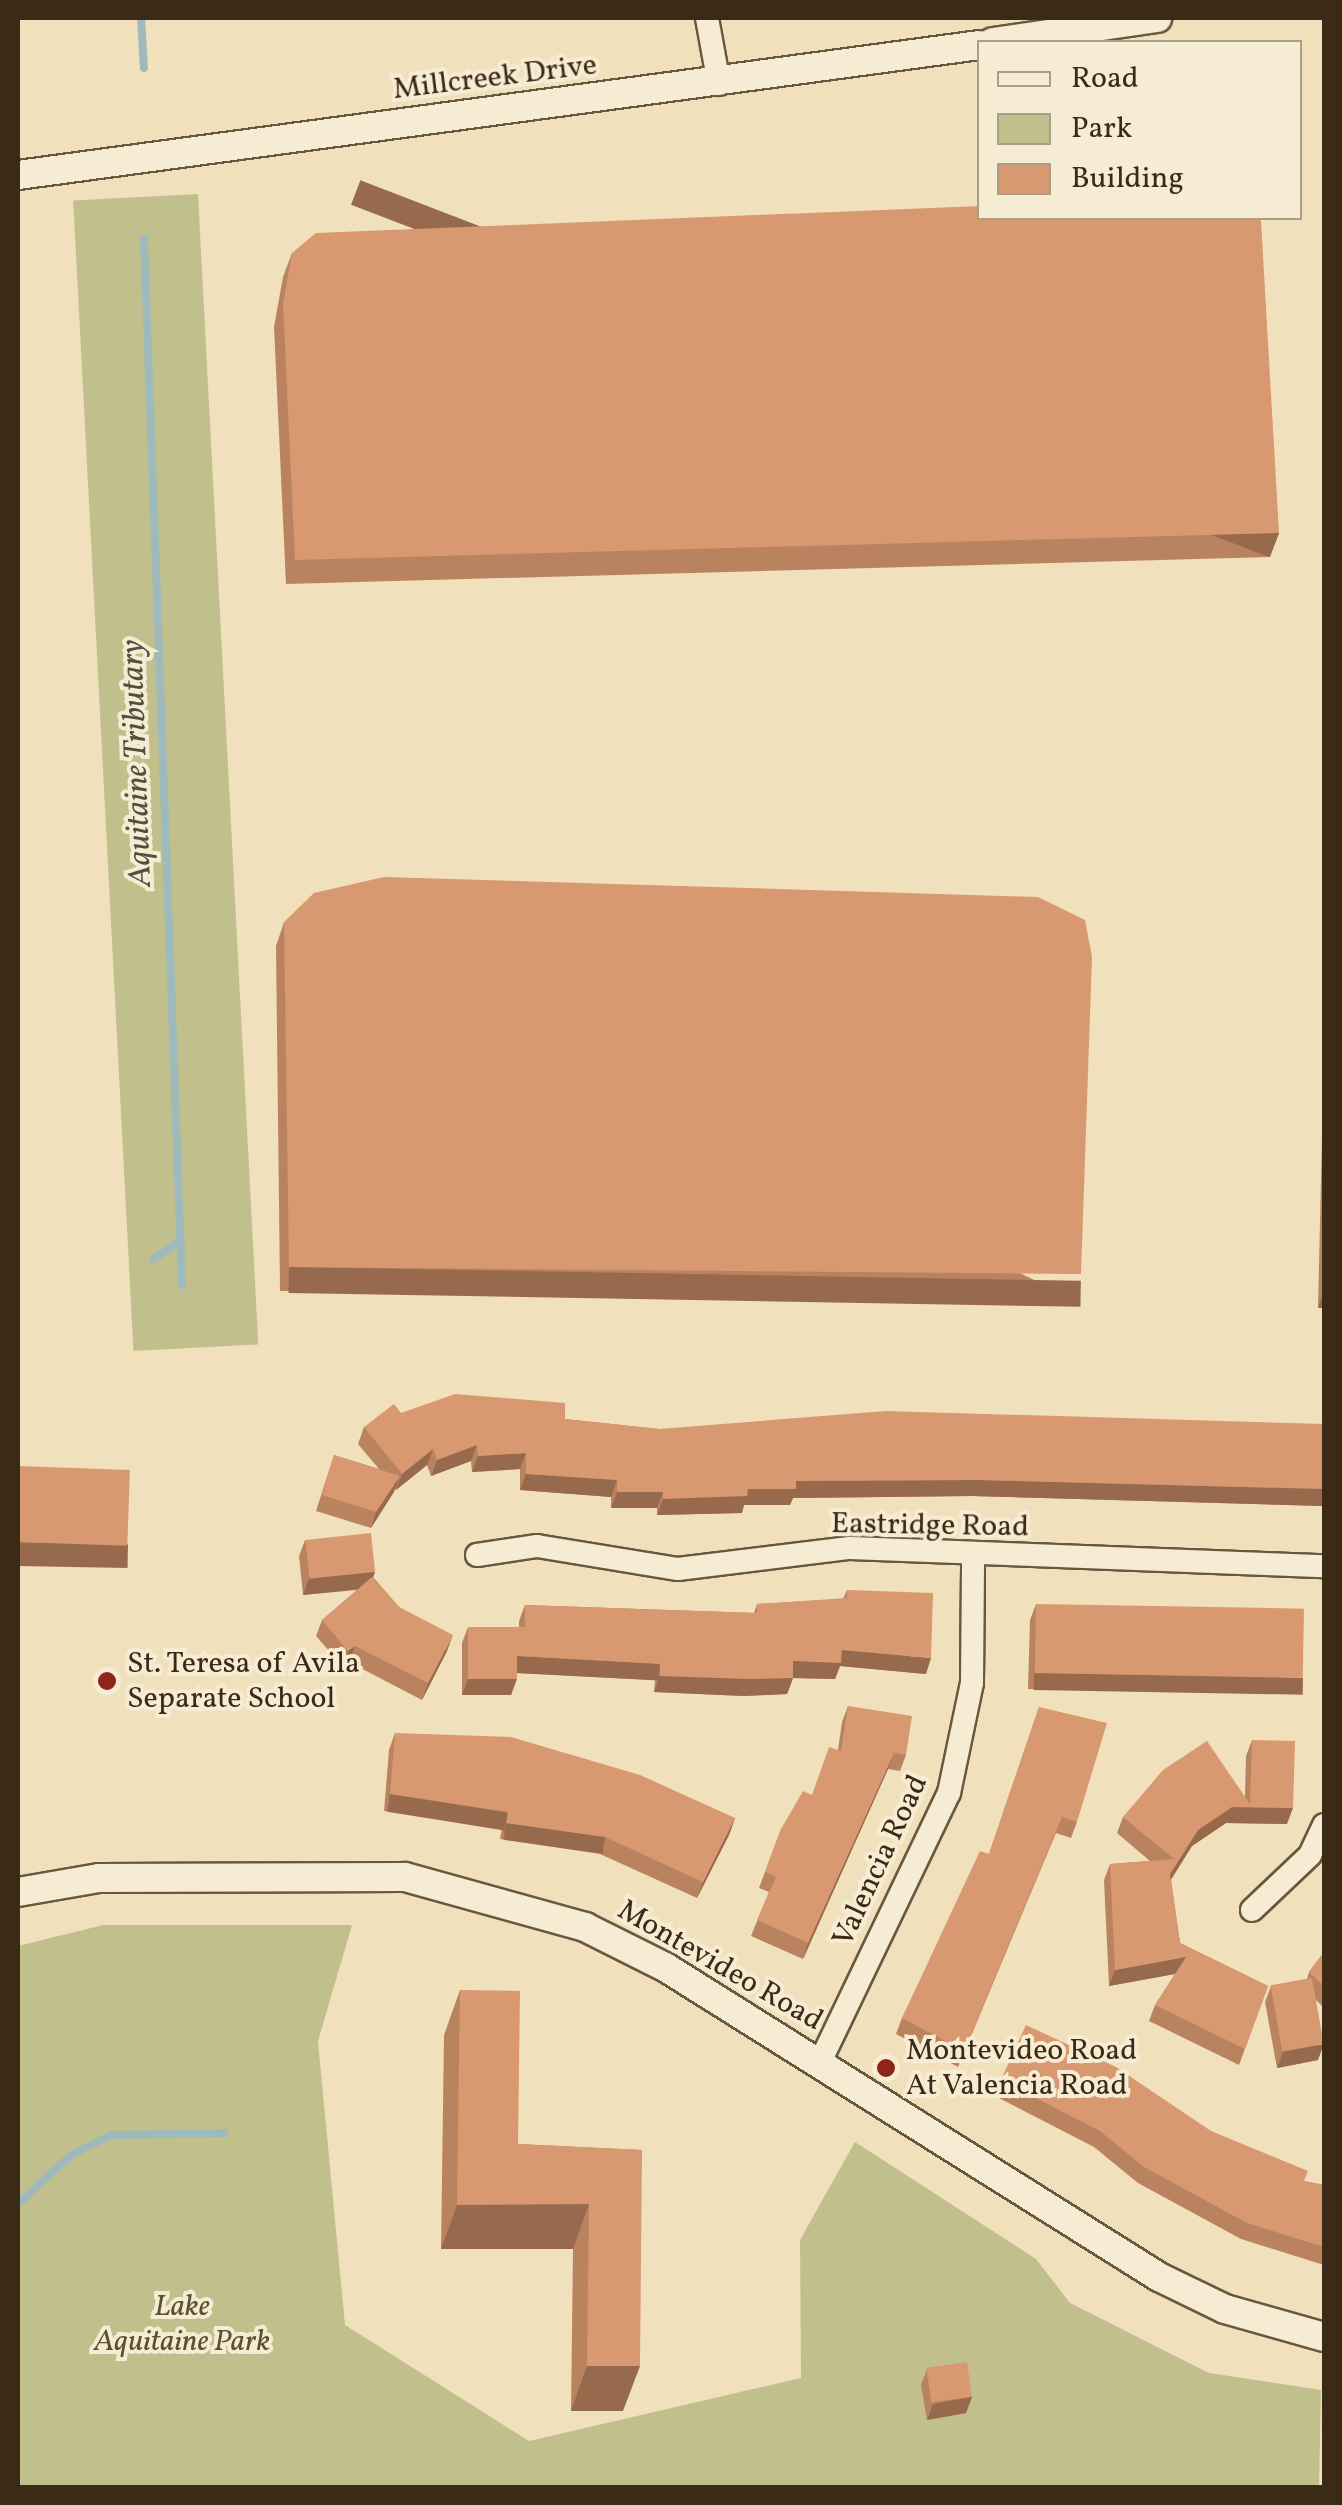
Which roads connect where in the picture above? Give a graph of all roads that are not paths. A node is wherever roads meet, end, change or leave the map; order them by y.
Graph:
1 (707, 18) edge
2 (1157, 18) edge
3 (1007, 40) edge
4 (977, 44) edge
5 (719, 84) junction
6 (18, 174) edge
7 (477, 1555) dead end
8 (973, 1558) junction
9 (1324, 1566) edge
10 (1324, 1824) edge
11 (18, 1892) edge
12 (1252, 1910) dead end
13 (820, 2062) junction
14 (1324, 2338) edge

1 - 5 street
2 - 3 street
4 - 5 street, Millcreek Drive
5 - 6 street, Millcreek Drive
7 - 8 street, Eastridge Road
8 - 9 street, Eastridge Road
8 - 13 street, Valencia Road
10 - 12 street
11 - 13 street, Montevideo Road
13 - 14 street, Montevideo Road

